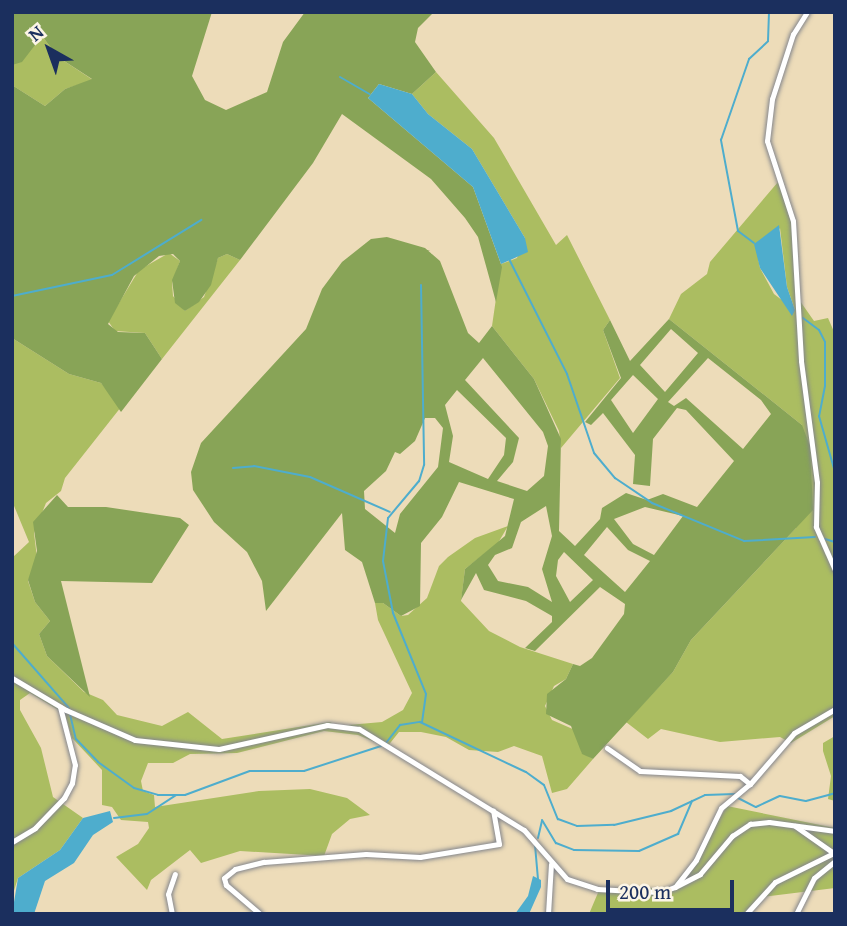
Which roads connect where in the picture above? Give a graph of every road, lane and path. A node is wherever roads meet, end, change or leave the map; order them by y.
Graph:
1 (807, 12) edge
2 (835, 570) edge
3 (12, 678) edge
4 (60, 707) junction
5 (835, 709) edge
6 (607, 748) dead end
7 (750, 784) junction
8 (493, 811) junction
9 (792, 824) junction
10 (835, 831) edge
11 (12, 842) edge
12 (834, 854) edge
13 (550, 861) junction
14 (835, 861) edge
15 (175, 874) dead end
16 (675, 887) junction
17 (172, 914) edge
18 (260, 914) edge
19 (548, 914) edge
20 (746, 914) edge
21 (796, 914) edge

1 - 2 street
3 - 4 street
4 - 8 street
4 - 11 street
5 - 7 street
6 - 7 street
7 - 16 street
8 - 13 street
8 - 18 street
9 - 10 street
9 - 12 street
9 - 16 street
12 - 20 street
13 - 16 street
13 - 19 street
14 - 21 street
15 - 17 street

